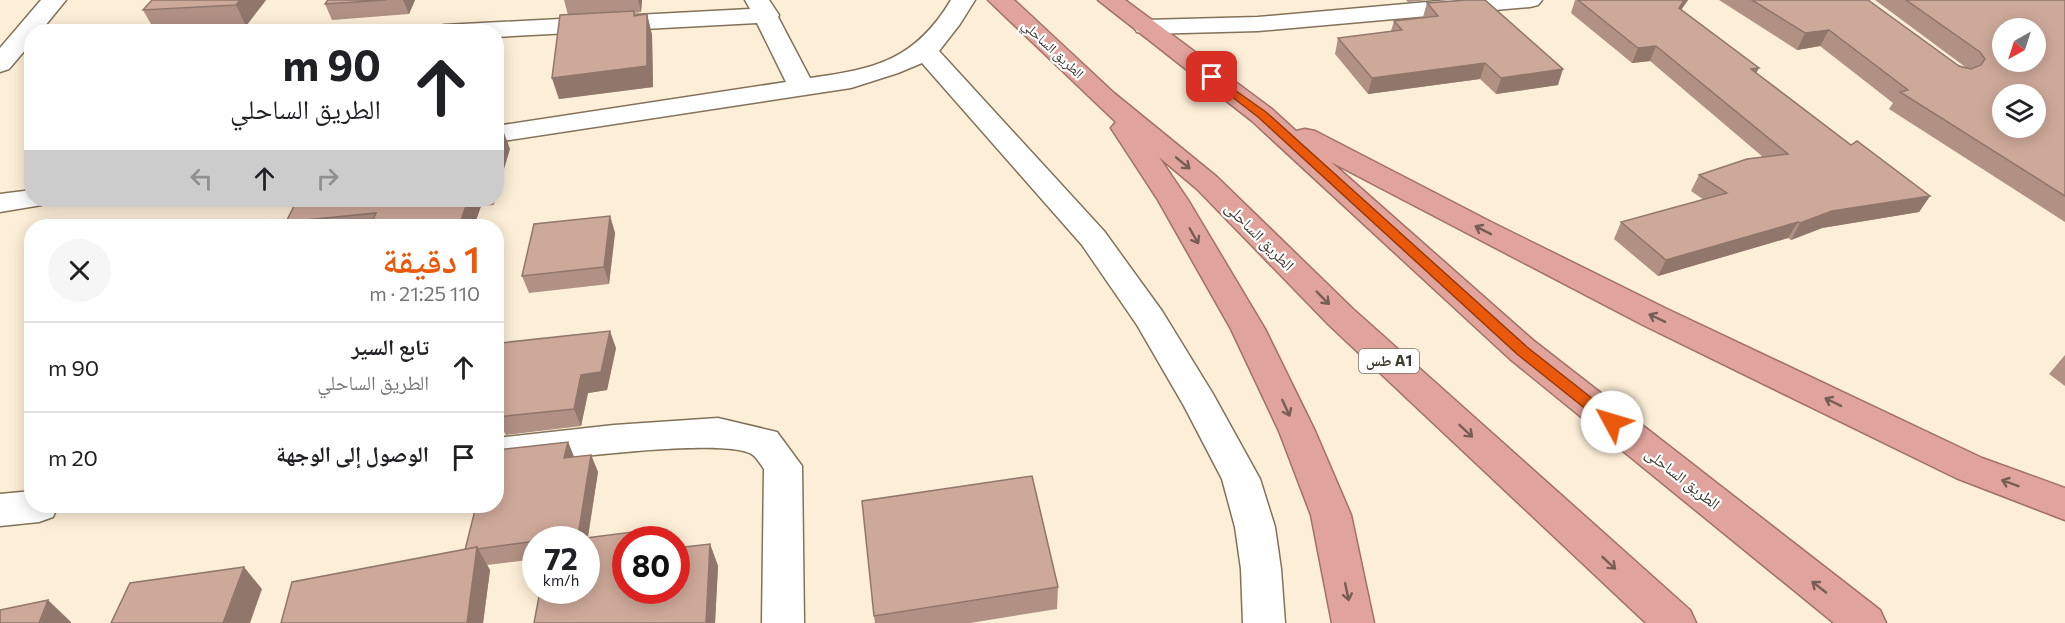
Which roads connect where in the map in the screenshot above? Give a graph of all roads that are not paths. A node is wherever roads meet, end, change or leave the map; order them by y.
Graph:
1 (54, 0) edge
2 (963, 0) edge
3 (1000, 0) edge
4 (1110, 0) edge
5 (1530, 0) edge
6 (762, 7) edge
7 (37, 24) edge
8 (504, 27) edge
9 (1146, 27) junction
10 (24, 43) edge
11 (927, 51) junction
12 (14, 57) edge
13 (802, 88) junction
14 (1105, 99) junction
15 (1262, 115) junction
16 (504, 133) edge
17 (24, 200) edge
18 (0, 203) edge
19 (504, 451) edge
20 (2065, 504) edge
21 (24, 508) edge
22 (0, 510) edge
23 (783, 623) edge
24 (1264, 623) edge
25 (1353, 623) edge
26 (1675, 623) edge
27 (1865, 623) edge

1 - 7 street
2 - 11 street
3 - 14 highway, الطريق الساحلي / طس A1
4 - 9 highway
5 - 9 street
6 - 8 street
6 - 13 street
9 - 15 highway
10 - 12 street
11 - 13 street
11 - 24 street
13 - 16 street
14 -> 25 highway
14 -> 26 highway, الطريق الساحلى / طس A1
20 -> 15 highway
27 -> 15 highway, الطريق الساحلى
17 - 18 street
19 - 23 street
21 - 22 street

